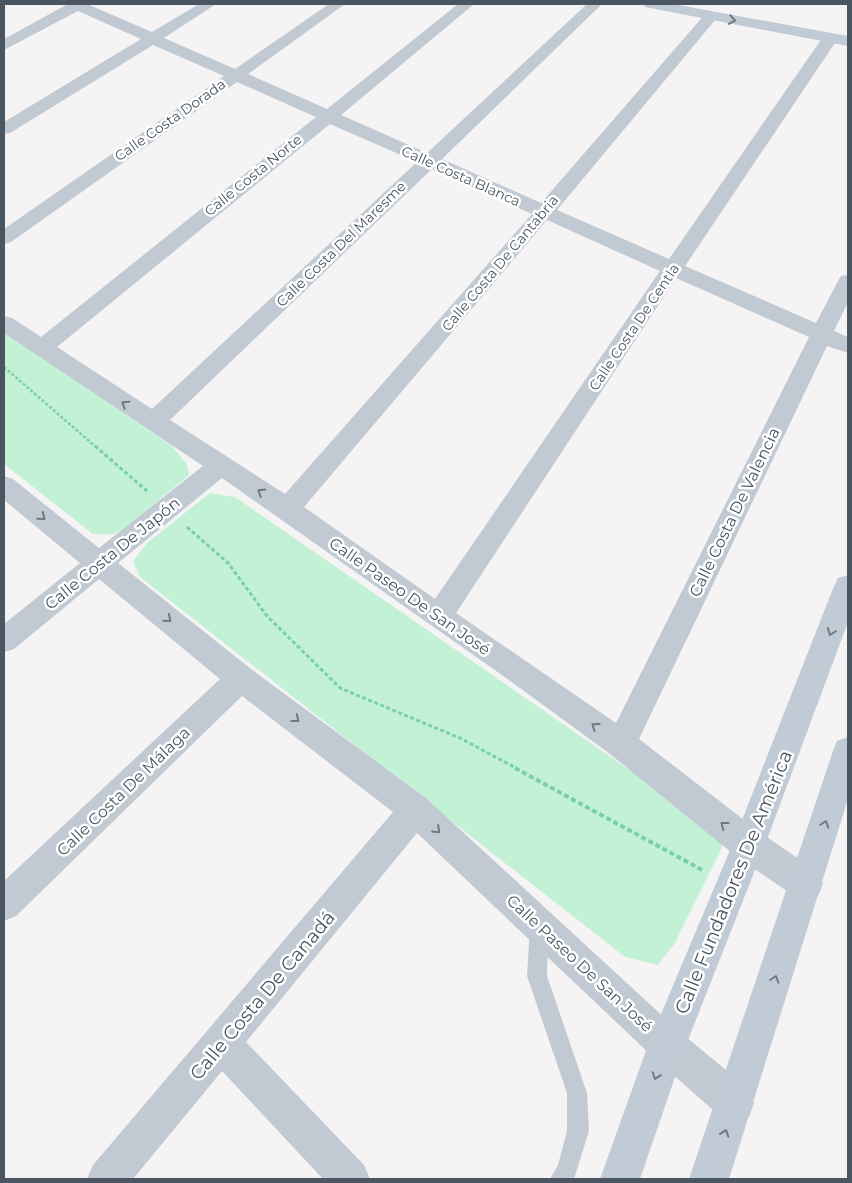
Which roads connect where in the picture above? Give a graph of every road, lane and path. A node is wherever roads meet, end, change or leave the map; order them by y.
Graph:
1 (77, 4) edge
2 (209, 4) edge
3 (338, 4) edge
4 (467, 4) edge
5 (595, 4) edge
6 (650, 4) edge
7 (711, 16) junction
8 (152, 39) junction
9 (840, 39) edge
10 (4, 45) edge
11 (235, 74) junction
12 (327, 116) junction
13 (4, 129) edge
14 (428, 161) junction
15 (543, 212) junction
16 (4, 238) edge
17 (672, 269) junction
18 (848, 281) edge
19 (4, 323) edge
20 (821, 334) junction
21 (848, 346) edge
22 (41, 349) junction
23 (4, 367) edge
24 (153, 422) junction
25 (220, 466) junction
26 (4, 486) edge
27 (167, 509) junction
28 (287, 509) junction
29 (100, 563) junction
30 (848, 586) edge
31 (438, 617) junction
32 (4, 640) edge
33 (241, 678) junction
34 (620, 744) junction
35 (848, 751) edge
36 (416, 810) junction
37 (750, 845) junction
38 (806, 884) junction
39 (733, 887) junction
40 (4, 904) edge
41 (539, 925) junction
42 (222, 1044) junction
43 (667, 1045) junction
44 (735, 1103) junction
45 (107, 1179) edge
46 (350, 1179) edge
47 (561, 1179) edge
48 (620, 1179) edge
49 (709, 1179) edge

1 - 8 street, Calle Costa Blanca
1 - 10 street
2 - 8 street
3 - 11 street, Calle Costa Dorada
4 - 12 street, Calle Costa Norte
5 - 14 street, Calle Costa Del Maresme
6 - 7 main road
7 -> 9 main road
7 - 15 street, Calle Costa De Cantabria
8 - 11 street, Calle Costa Blanca
8 - 13 street
9 - 17 street, Calle Costa De Centla
11 - 12 street, Calle Costa Blanca
11 - 16 street, Calle Costa Dorada
12 - 14 street, Calle Costa Blanca
12 - 22 street, Calle Costa Norte
14 - 15 street, Calle Costa Blanca
14 - 24 street, Calle Costa Del Maresme
15 - 17 street, Calle Costa Blanca
15 - 28 street, Calle Costa De Cantabria
17 - 20 street, Calle Costa Blanca
17 - 31 street, Calle Costa De Centla
18 - 20 street, Calle Costa De Valencia
19 - 22 street, Calle Paseo De San José
20 - 21 street, Calle Costa Blanca
20 - 34 street, Calle Costa De Valencia
24 -> 22 street, Calle Paseo De San José
23 - 27 path
24 - 25 street, Calle Paseo De San José
25 - 27 street, Calle Costa De Japón
28 -> 25 street, Calle Paseo De San José
26 -> 29 street, Calle Paseo De San José
27 - 29 street, Calle Costa De Japón
27 - 39 path
28 - 31 street, Calle Paseo De San José
29 - 32 street, Calle Costa De Japón
29 -> 33 street, Calle Paseo De San José
30 -> 37 main road, Calle Fundadores De América
34 -> 31 street, Calle Paseo De San José
33 -> 36 street, Calle Paseo De San José
33 - 40 street, Calle Costa De Málaga
37 -> 34 street, Calle Paseo De San José
38 -> 35 main road
36 -> 41 street, Calle Paseo De San José
36 - 42 street, Calle Costa De Canadá
37 - 38 street, Calle Paseo De San José
37 - 39 main road, Calle Fundadores De América
44 -> 38 main road
39 - 43 main road, Calle Fundadores De América
41 - 43 street, Calle Paseo De San José
41 - 47 lane
42 - 45 street, Calle Costa De Canadá
42 - 46 street
43 - 44 street, Calle Paseo De San José
43 -> 48 main road, Calle Fundadores De América
49 -> 44 main road

